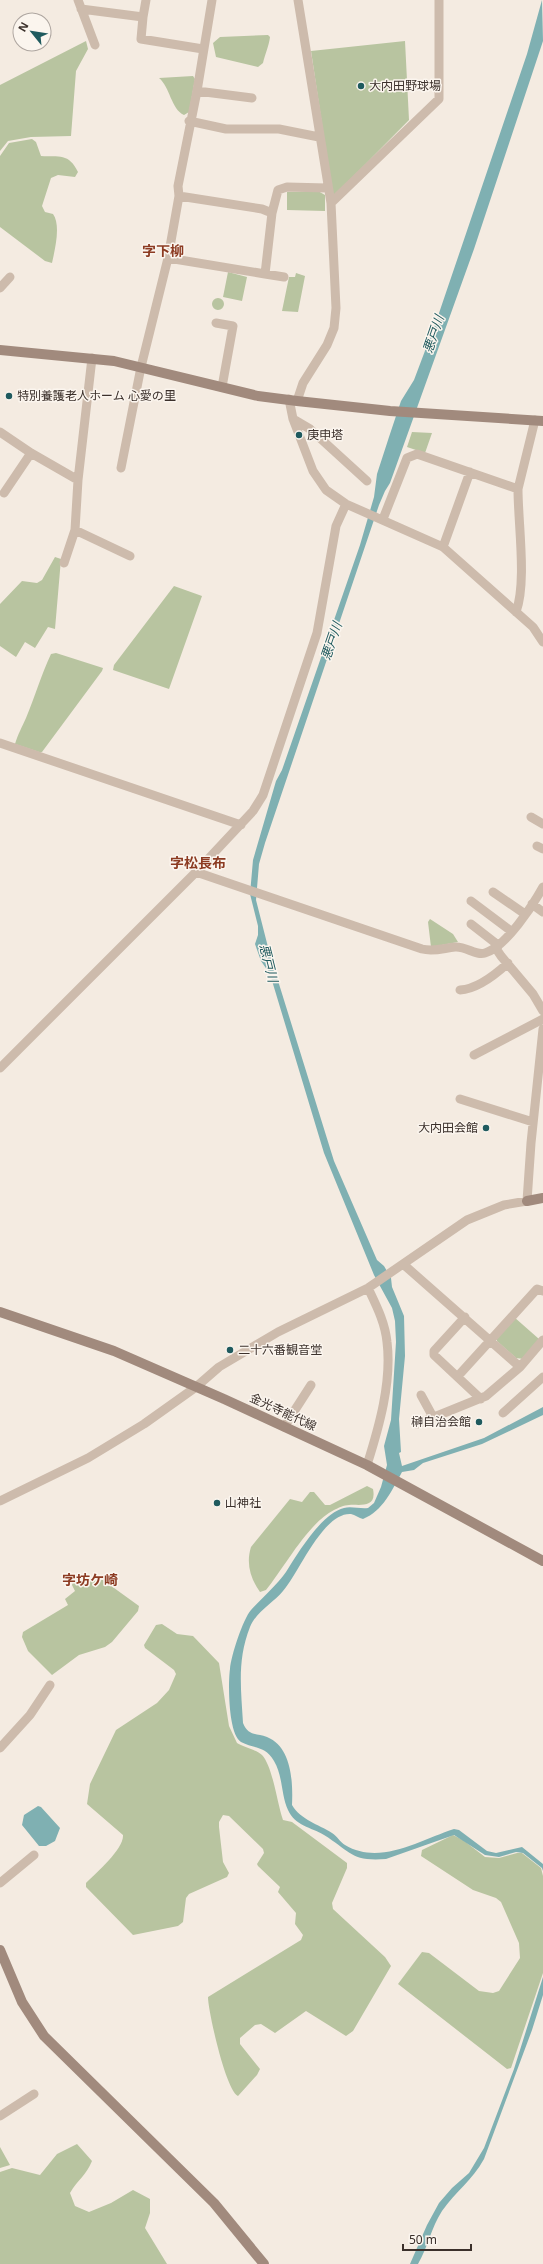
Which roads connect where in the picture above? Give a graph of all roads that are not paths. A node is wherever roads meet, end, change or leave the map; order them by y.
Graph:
1 (78, 0) edge
2 (146, 0) edge
3 (212, 0) edge
4 (298, 0) edge
5 (439, 0) edge
6 (81, 9) junction
7 (143, 17) junction
8 (95, 45) dead end
9 (203, 49) junction
10 (197, 91) junction
11 (252, 98) dead end
12 (190, 121) junction
13 (319, 137) junction
14 (327, 188) junction
15 (179, 196) junction
16 (331, 203) junction
17 (272, 213) junction
18 (168, 258) junction
19 (265, 274) junction
20 (10, 277) dead end
21 (284, 277) dead end
22 (0, 288) edge
23 (216, 323) dead end
24 (0, 350) edge
25 (92, 358) junction
26 (141, 367) junction
27 (222, 387) junction
28 (293, 400) junction
29 (293, 419) junction
30 (539, 420) edge
31 (0, 432) edge
32 (31, 453) junction
33 (121, 468) dead end
34 (470, 472) junction
35 (78, 480) junction
36 (367, 481) dead end
37 (518, 489) junction
38 (4, 493) dead end
39 (346, 504) junction
40 (383, 519) junction
41 (75, 530) junction
42 (443, 547) junction
43 (130, 556) dead end
44 (64, 563) dead end
45 (516, 612) junction
46 (543, 642) edge
47 (0, 743) edge
48 (531, 817) dead end
49 (543, 824) edge
50 (241, 825) junction
51 (196, 872) junction
52 (543, 887) edge
53 (493, 892) dead end
54 (471, 901) dead end
55 (532, 904) junction
56 (543, 912) edge
57 (525, 914) junction
58 (471, 924) dead end
59 (511, 931) junction
60 (498, 945) junction
61 (508, 963) junction
62 (460, 990) dead end
63 (543, 1011) edge
64 (543, 1019) edge
65 (543, 1029) edge
66 (474, 1055) dead end
67 (542, 1060) edge
68 (0, 1068) edge
69 (540, 1088) edge
70 (460, 1099) dead end
71 (533, 1122) junction
72 (543, 1198) edge
73 (527, 1202) junction
74 (403, 1264) junction
75 (368, 1288) junction
76 (543, 1291) edge
77 (0, 1312) edge
78 (465, 1317) junction
79 (491, 1340) junction
80 (543, 1340) edge
81 (520, 1367) junction
82 (458, 1376) junction
83 (543, 1377) edge
84 (311, 1385) dead end
85 (196, 1387) junction
86 (421, 1394) dead end
87 (481, 1399) junction
88 (503, 1414) dead end
89 (433, 1417) junction
90 (416, 1424) dead end
91 (284, 1427) junction
92 (367, 1465) junction
93 (0, 1501) edge
94 (543, 1562) edge
95 (50, 1685) dead end
96 (0, 1748) edge
97 (34, 1855) dead end
98 (0, 1883) edge
99 (0, 1950) edge
100 (34, 2094) dead end
101 (0, 2116) edge
102 (264, 2264) edge

1 - 6 street
2 - 7 street
3 - 9 street
4 - 13 street
5 - 16 street
6 - 7 street
6 - 8 street
7 - 9 street
9 - 10 street
10 - 11 street
10 - 12 street
12 - 13 street
12 - 15 street
13 - 14 street
14 - 16 street
14 - 17 street
15 - 17 street
15 - 18 street
16 - 28 street
17 - 19 street
18 - 19 street
18 - 26 street
19 - 21 street
20 - 22 street
23 - 27 street
24 - 25 street
25 - 26 street
25 - 35 street
26 - 27 street
26 - 33 street
27 - 28 street
28 - 29 street
28 - 30 street
29 - 36 street
29 - 39 street
30 - 37 street
31 - 32 street
32 - 35 street
32 - 38 street
34 - 37 street
34 - 40 street
34 - 42 street
35 - 41 street
37 - 45 street
39 - 40 street
39 - 50 street
40 - 42 street
41 - 43 street
41 - 44 street
42 - 45 street
45 - 46 street
47 - 50 street
48 - 49 street
50 - 51 street
51 - 60 street
51 - 68 street
52 - 55 street
53 - 57 street
54 - 59 street
55 - 56 street
55 - 57 street
57 - 59 street
58 - 60 street
59 - 60 street
60 - 61 street
61 - 62 street
61 - 63 street
64 - 66 street
65 - 67 street
67 - 69 street
69 - 71 street
70 - 71 street
71 - 73 street
72 - 73 street
73 - 74 street
74 - 75 street
74 - 78 street
75 - 85 street
75 - 92 street
76 - 79 street
77 - 85 street, 金光寺能代線
78 - 79 street
78 - 82 street
79 - 81 street
79 - 82 street
80 - 81 street
81 - 87 street
82 - 87 street
83 - 88 street
84 - 91 street
85 - 91 street, 金光寺能代線
85 - 93 street
86 - 89 street
87 - 89 street
89 - 90 street
91 - 92 street, 金光寺能代線
92 - 94 street, 金光寺能代線
95 - 96 street
97 - 98 street
99 - 102 street
100 - 101 street

